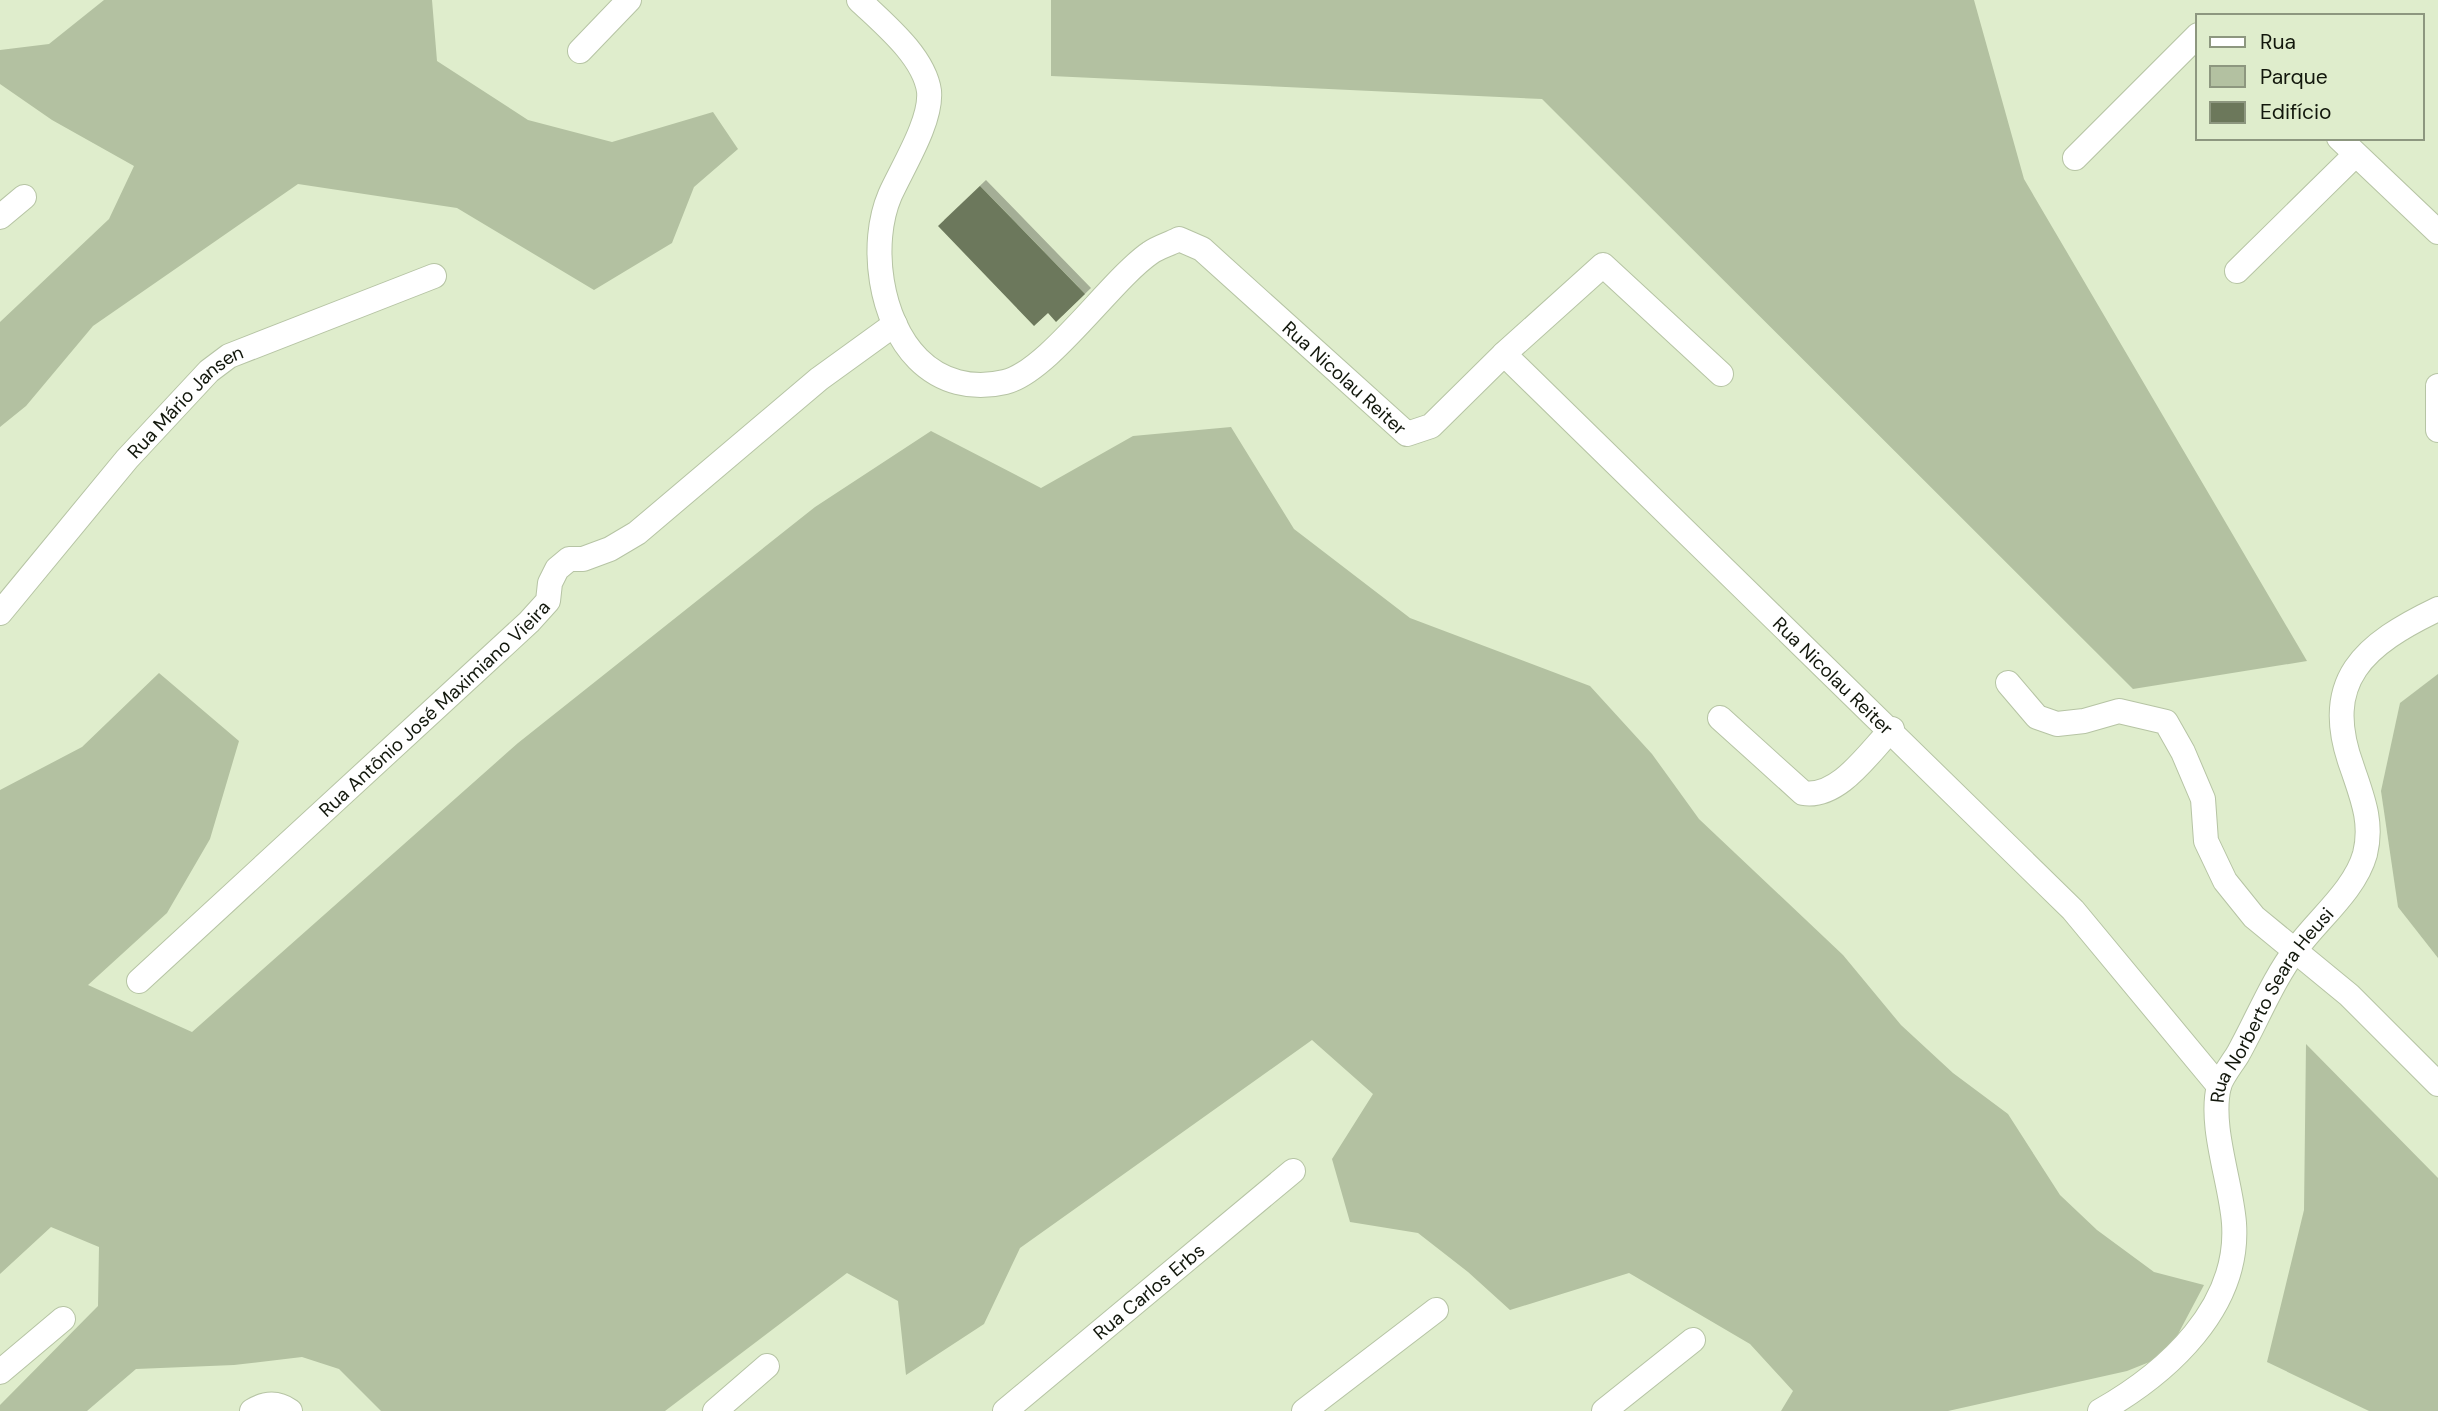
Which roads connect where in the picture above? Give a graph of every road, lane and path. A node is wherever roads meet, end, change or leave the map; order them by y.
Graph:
1 (629, 0) edge
2 (859, 0) edge
3 (2196, 37) edge
4 (580, 51) dead end
5 (2347, 146) edge
6 (2075, 158) dead end
7 (24, 197) dead end
8 (0, 217) edge
9 (2438, 232) edge
10 (2237, 271) dead end
11 (434, 276) dead end
12 (895, 324) junction
13 (1504, 354) junction
14 (1721, 374) dead end
15 (2438, 386) edge
16 (2438, 430) edge
17 (2438, 609) edge
18 (0, 612) edge
19 (2008, 683) dead end
20 (1720, 718) dead end
21 (1892, 729) junction
22 (2295, 950) junction
23 (139, 981) dead end
24 (2438, 1084) edge
25 (2219, 1086) junction
26 (1293, 1171) dead end
27 (1436, 1310) dead end
28 (63, 1319) dead end
29 (1693, 1340) dead end
30 (767, 1366) dead end
31 (0, 1372) edge
32 (252, 1411) edge
33 (290, 1411) edge
34 (715, 1411) edge
35 (1005, 1411) edge
36 (1304, 1411) edge
37 (1604, 1411) edge
38 (2100, 1411) edge

1 - 4 street
2 - 12 street, Rua Nicolau Reiter
3 - 6 street
5 - 9 street
5 - 10 street
7 - 8 street
11 - 18 street, Rua Mário Jansen
12 - 13 street, Rua Nicolau Reiter
12 - 23 street, Rua Antônio José Maximiano Vieira
13 - 14 street
13 - 21 street, Rua Nicolau Reiter
15 - 16 street
17 - 22 street, Rua Norberto Seara Heusi
19 - 22 street
20 - 21 street
21 - 25 street, Rua Nicolau Reiter
22 - 24 street
22 - 25 street, Rua Norberto Seara Heusi
25 - 38 street, Rua Norberto Seara Heusi
26 - 35 street, Rua Carlos Erbs
27 - 36 street
28 - 31 street
29 - 37 street
30 - 34 street
32 - 33 street

